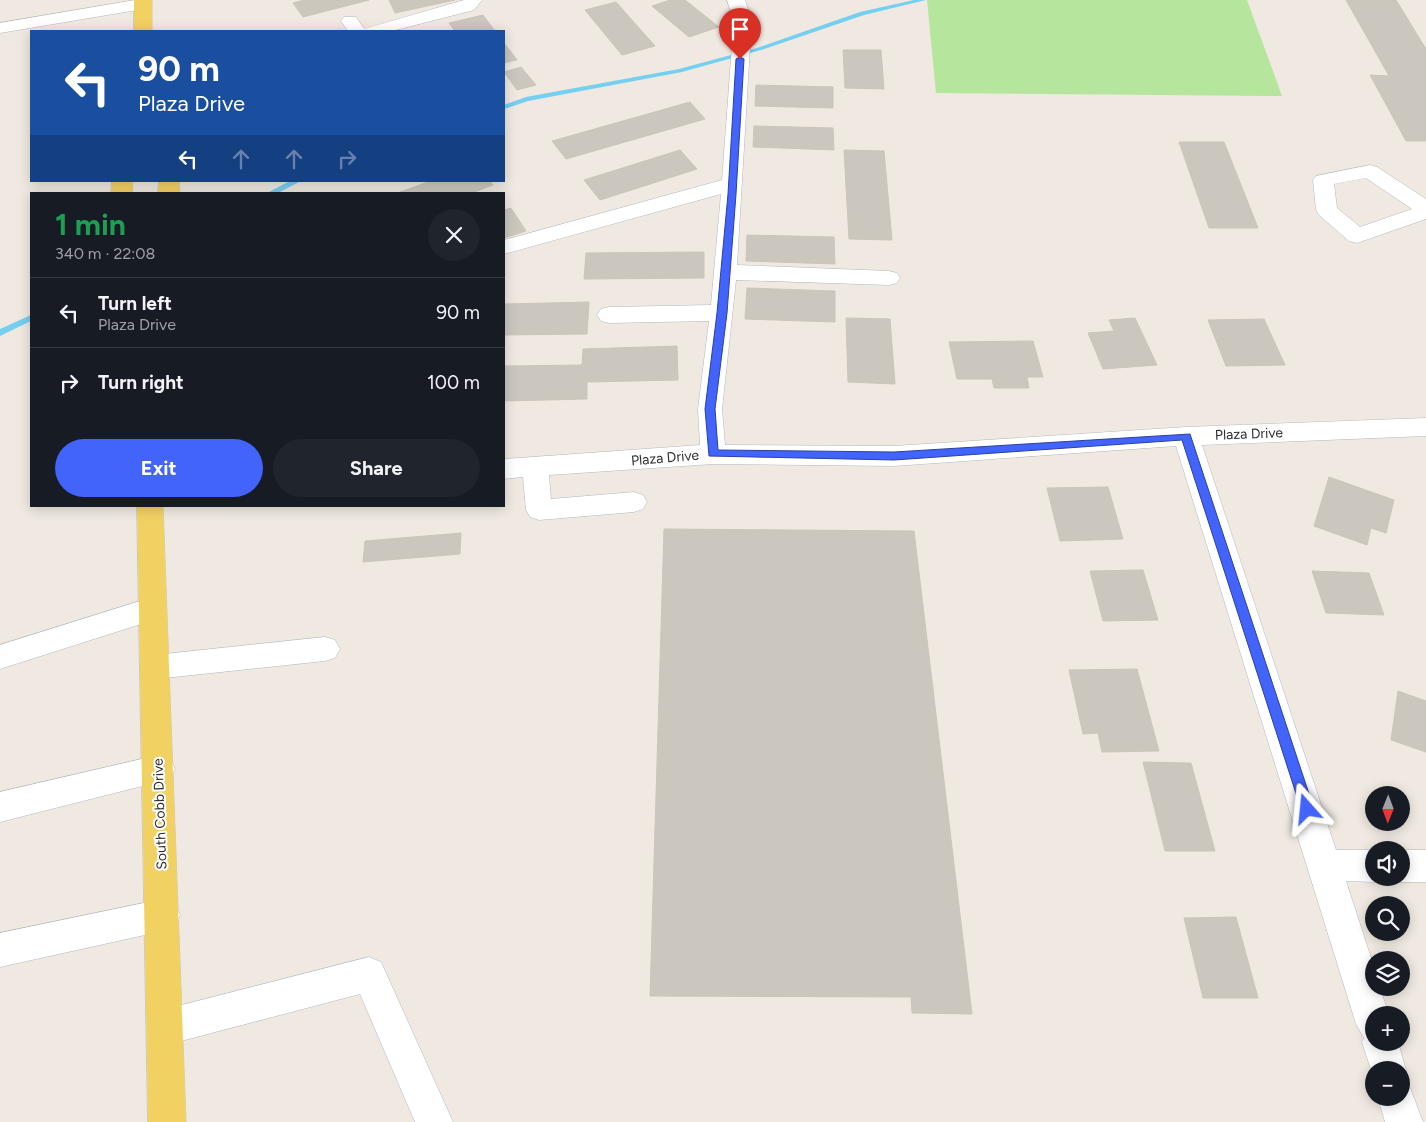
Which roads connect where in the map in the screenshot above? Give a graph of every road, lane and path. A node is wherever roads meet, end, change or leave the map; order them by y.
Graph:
1 (473, 0) edge
2 (736, 0) edge
3 (143, 2) edge
4 (0, 28) edge
5 (143, 30) edge
6 (376, 30) edge
7 (732, 184) junction
8 (1426, 208) edge
9 (1426, 212) edge
10 (505, 247) edge
11 (725, 272) junction
12 (889, 278) dead end
13 (722, 313) junction
14 (609, 315) dead end
15 (1426, 427) edge
16 (1186, 436) junction
17 (713, 454) junction
18 (535, 468) junction
19 (505, 469) edge
20 (634, 502) dead end
21 (150, 507) edge
22 (153, 609) junction
23 (325, 649) dead end
24 (0, 657) edge
25 (155, 667) junction
26 (159, 769) junction
27 (0, 807) edge
28 (1325, 865) junction
29 (1365, 866) edge
30 (1410, 866) edge
31 (1426, 866) edge
32 (163, 915) junction
33 (0, 950) edge
34 (1368, 1006) edge
35 (166, 1027) junction
36 (1399, 1106) edge
37 (167, 1122) edge
38 (434, 1122) edge
39 (1404, 1122) edge

1 - 6 street
2 - 7 street
3 - 4 street
3 - 5 main road
7 - 10 street
7 - 11 street
8 - 9 street
11 - 12 street
11 - 13 street
13 - 14 street
13 - 17 street
15 - 16 street, Plaza Drive
16 - 17 street, Plaza Drive
16 - 28 street
17 - 18 street, Plaza Drive
18 - 19 street, Plaza Drive
18 - 20 street
21 - 22 main road, South Cobb Drive
22 - 24 street
22 - 25 main road, South Cobb Drive
23 - 25 street
25 - 26 main road, South Cobb Drive
26 - 27 street
26 - 32 main road, South Cobb Drive
28 - 29 street
28 - 34 street
30 - 31 street
32 - 33 street
32 - 35 main road, South Cobb Drive
35 - 37 main road, South Cobb Drive
35 - 38 street
36 - 39 street

